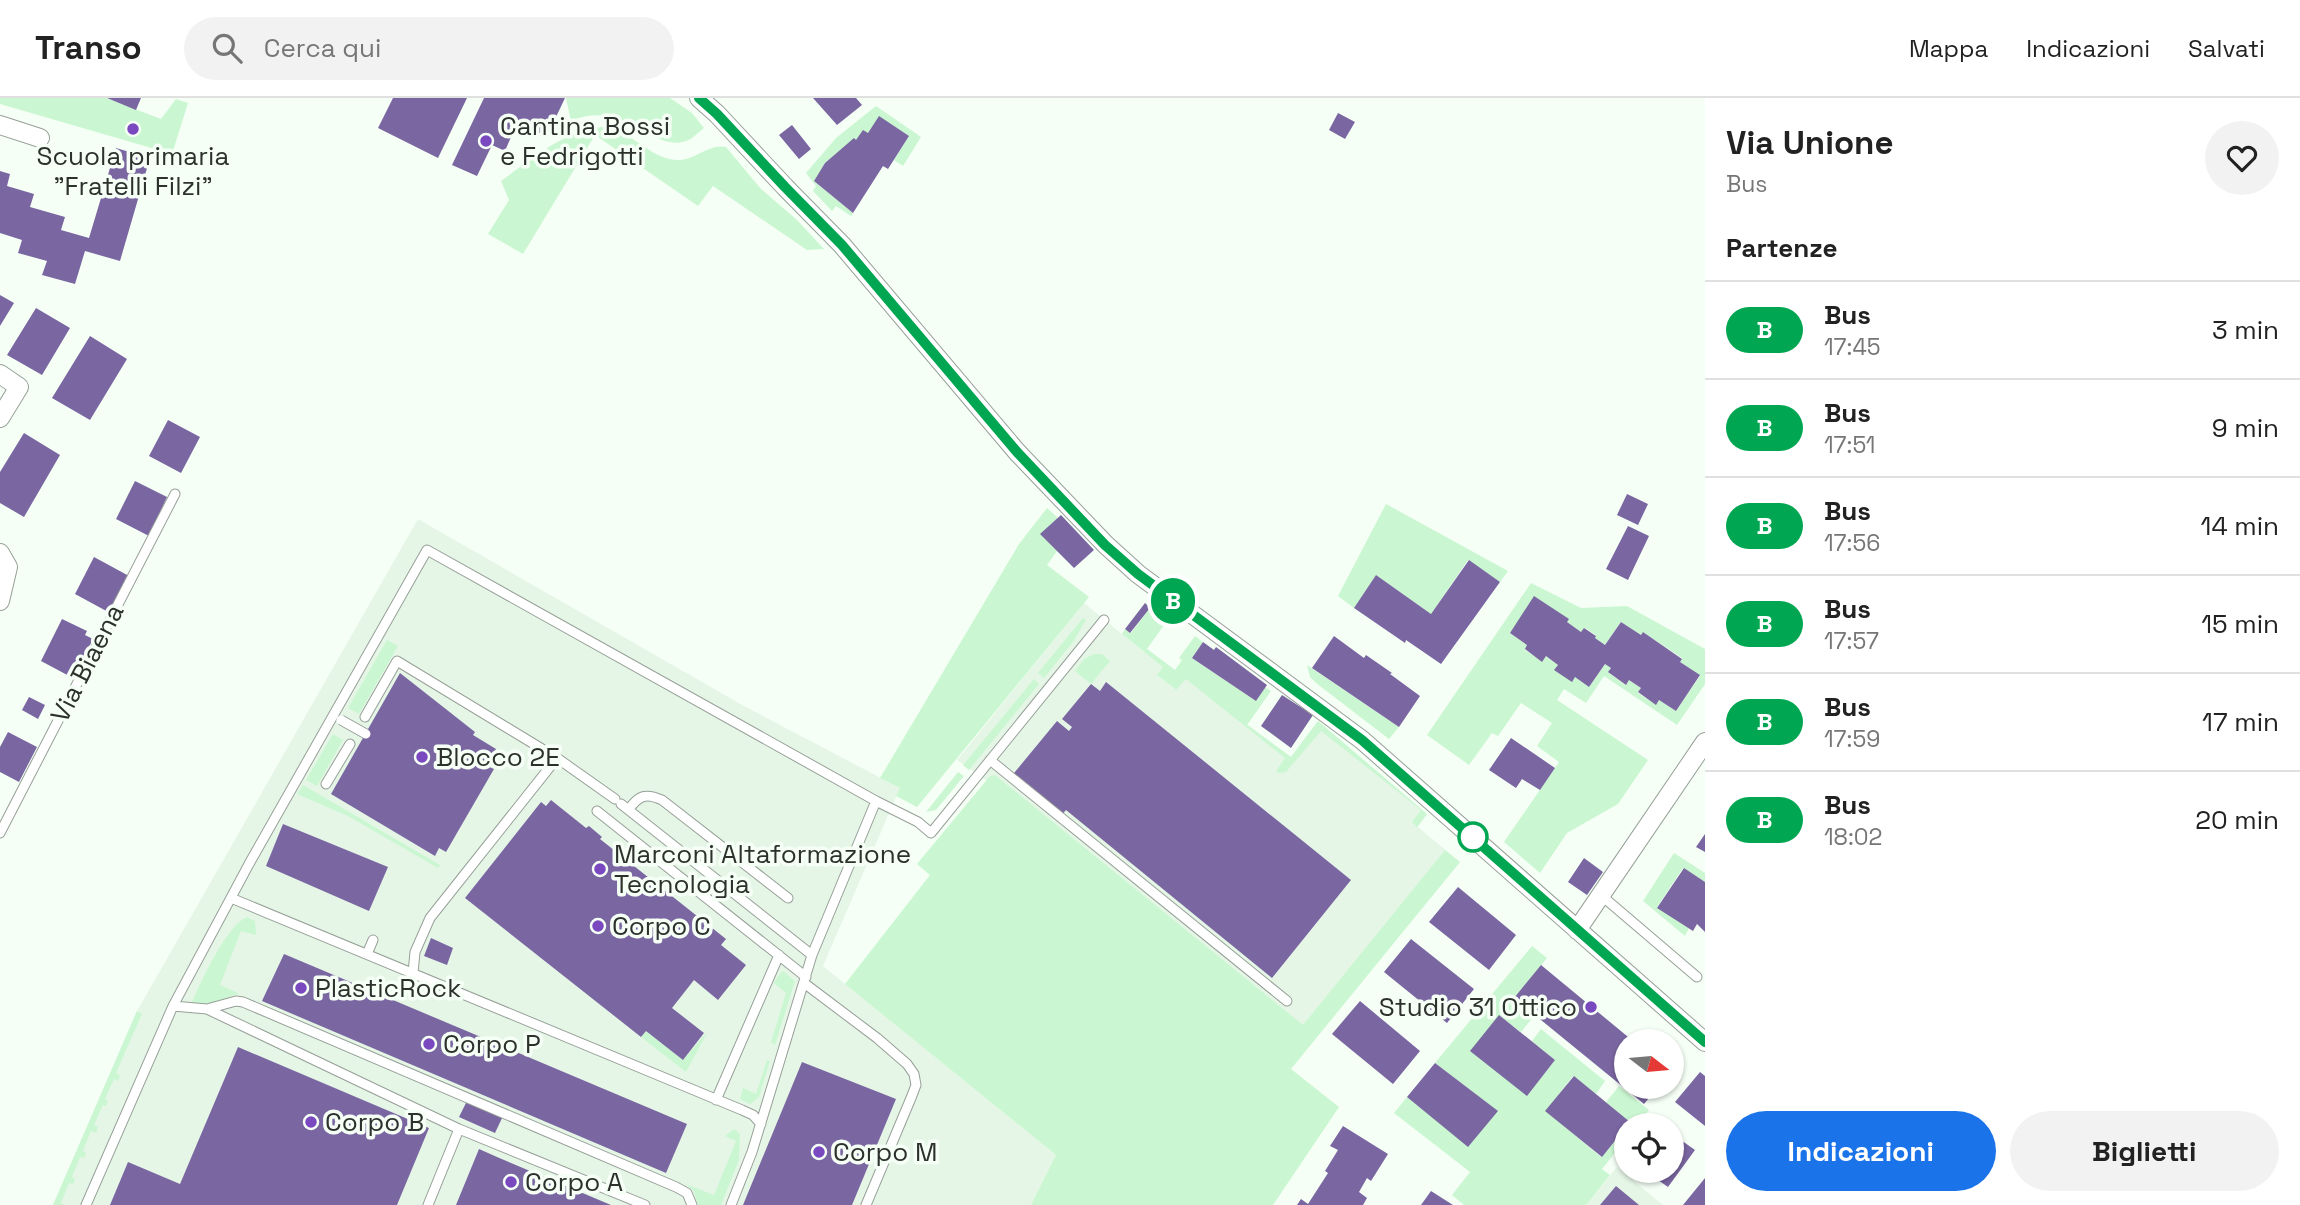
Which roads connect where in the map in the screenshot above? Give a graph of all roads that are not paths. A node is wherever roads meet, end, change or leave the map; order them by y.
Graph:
1 (699, 98) edge
2 (0, 125) edge
3 (40, 138) dead end
4 (0, 374) edge
5 (0, 418) edge
6 (175, 494) dead end
7 (0, 553) edge
8 (0, 601) edge
9 (1104, 620) dead end
10 (365, 717) dead end
11 (337, 718) junction
12 (366, 734) dead end
13 (1705, 742) edge
14 (350, 744) dead end
15 (557, 758) junction
16 (990, 760) junction
17 (326, 784) dead end
18 (876, 801) junction
19 (621, 804) junction
20 (597, 811) dead end
21 (0, 833) edge
22 (1602, 896) junction
23 (231, 898) junction
24 (788, 898) dead end
25 (1577, 930) junction
26 (373, 940) dead end
27 (368, 954) junction
28 (779, 955) junction
29 (812, 955) junction
30 (413, 973) junction
31 (1697, 977) dead end
32 (805, 980) junction
33 (1287, 1001) dead end
34 (173, 1006) junction
35 (208, 1009) junction
36 (1705, 1042) edge
37 (716, 1100) junction
38 (761, 1124) junction
39 (459, 1129) junction
40 (86, 1205) edge
41 (428, 1205) edge
42 (645, 1205) edge
43 (692, 1205) edge
44 (731, 1205) edge
45 (866, 1205) edge

1 - 25 street
2 - 3 street
4 - 5 street
6 - 21 lane, Via Biaena
7 - 8 street
9 - 16 lane
10 - 15 lane
11 - 12 lane, bridge
11 - 18 lane
11 - 23 lane
13 - 22 street
14 - 17 lane
15 - 19 lane
15 - 30 lane
16 - 18 lane
16 - 33 lane
18 - 29 lane
19 - 24 lane
19 - 29 lane
20 - 28 lane
22 - 25 street
22 - 31 lane
23 - 27 lane
23 - 34 lane
25 - 36 street
26 - 27 lane
27 - 30 lane
28 - 32 lane
28 - 37 lane
29 - 32 lane
30 - 37 lane
32 - 38 lane
32 - 45 lane
34 - 35 lane
34 - 40 lane
35 - 39 lane
35 - 43 lane
37 - 38 lane
38 - 44 lane
39 - 41 lane
39 - 42 lane

